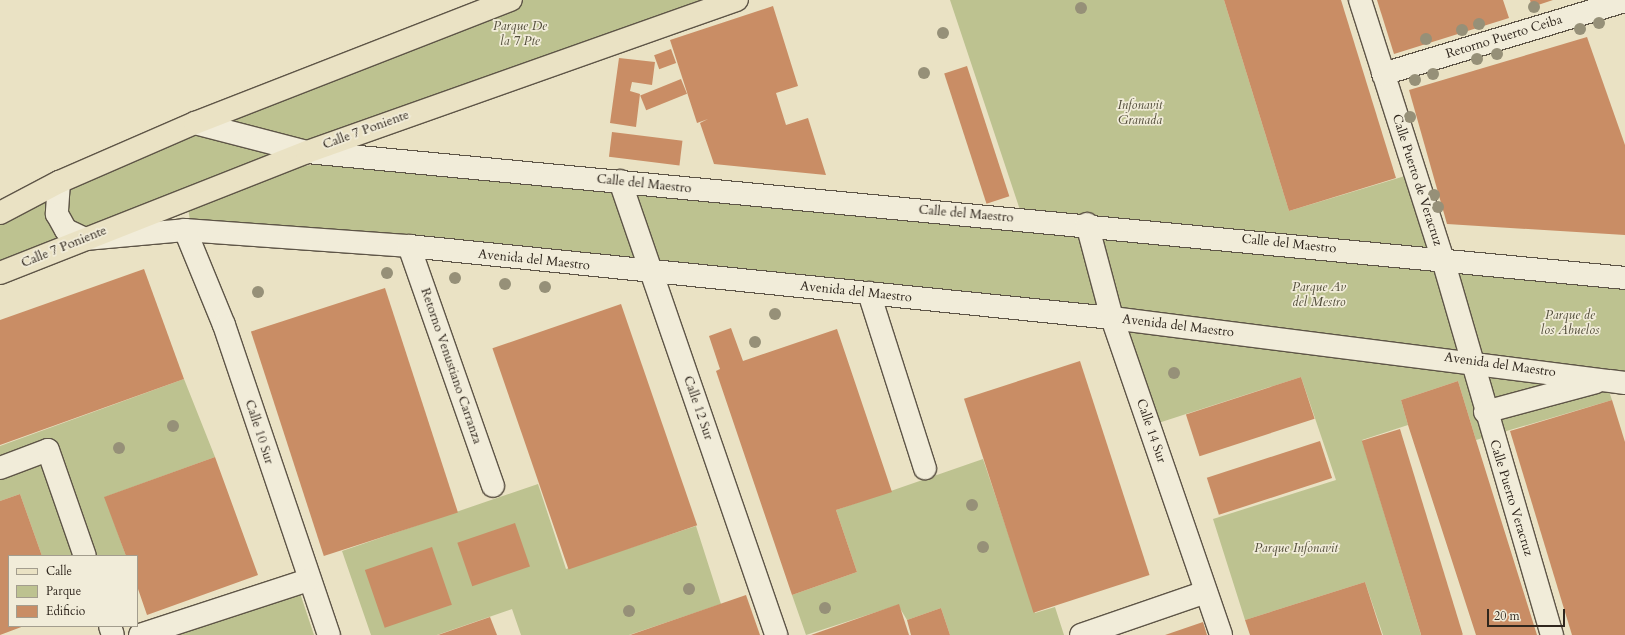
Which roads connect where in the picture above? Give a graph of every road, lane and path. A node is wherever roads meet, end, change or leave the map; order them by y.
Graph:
1 (511, 0) edge
2 (737, 0) edge
3 (1360, 0) edge
4 (1625, 1) edge
5 (1383, 74) junction
6 (195, 122) junction
7 (307, 152) junction
8 (620, 181) junction
9 (59, 182) junction
10 (0, 213) edge
11 (1087, 224) junction
12 (185, 230) junction
13 (85, 239) junction
14 (409, 246) junction
15 (1443, 260) junction
16 (0, 273) edge
17 (651, 273) junction
18 (1625, 278) edge
19 (869, 293) junction
20 (1112, 318) junction
21 (1470, 361) junction
22 (1615, 381) edge
23 (1485, 412) junction
24 (0, 468) edge
25 (925, 468) dead end
26 (493, 486) dead end
27 (85, 555) edge
28 (308, 580) junction
29 (1206, 592) junction
30 (140, 635) edge
31 (329, 635) edge
32 (776, 635) edge
33 (1081, 635) edge
34 (1221, 635) edge
35 (1552, 635) edge

1 - 6 main road
2 - 7 main road, Calle 7 Poniente
3 - 5 street, Calle Puerto de Veracruz
4 - 5 street, Retorno Puerto Ceiba
5 - 15 street, Calle Puerto de Veracruz
6 - 7 street, Calle del Maestro
6 - 9 main road
7 - 8 street, Calle del Maestro
7 - 13 main road, Calle 7 Poniente
8 - 11 street, Calle del Maestro
8 - 17 street, Calle 12 Sur
9 - 10 main road
9 - 13 street
11 - 15 street, Calle del Maestro
11 - 20 street, Calle 14 Sur
12 - 13 street, Avenida del Maestro
12 - 14 street, Avenida del Maestro
12 - 28 street, Calle 10 Sur
13 - 16 main road, Calle 7 Poniente
14 - 17 street, Avenida del Maestro
14 - 26 street, Retorno Venustiano Carranza
15 - 18 street, Calle del Maestro
15 - 21 street, Calle Puerto de Veracruz
17 - 19 street, Avenida del Maestro
17 - 32 street, Calle 12 Sur
19 - 20 street, Avenida del Maestro
19 - 25 street
20 - 21 street, Avenida del Maestro
20 - 29 street, Calle 14 Sur
21 - 22 street, Avenida del Maestro
21 - 23 street, Calle Puerto Veracruz
22 - 23 street
23 - 35 street, Calle Puerto Veracruz
24 - 27 street
28 - 30 street
28 - 31 street, Calle 10 Sur
29 - 33 street
29 - 34 street, Calle 14 Sur

